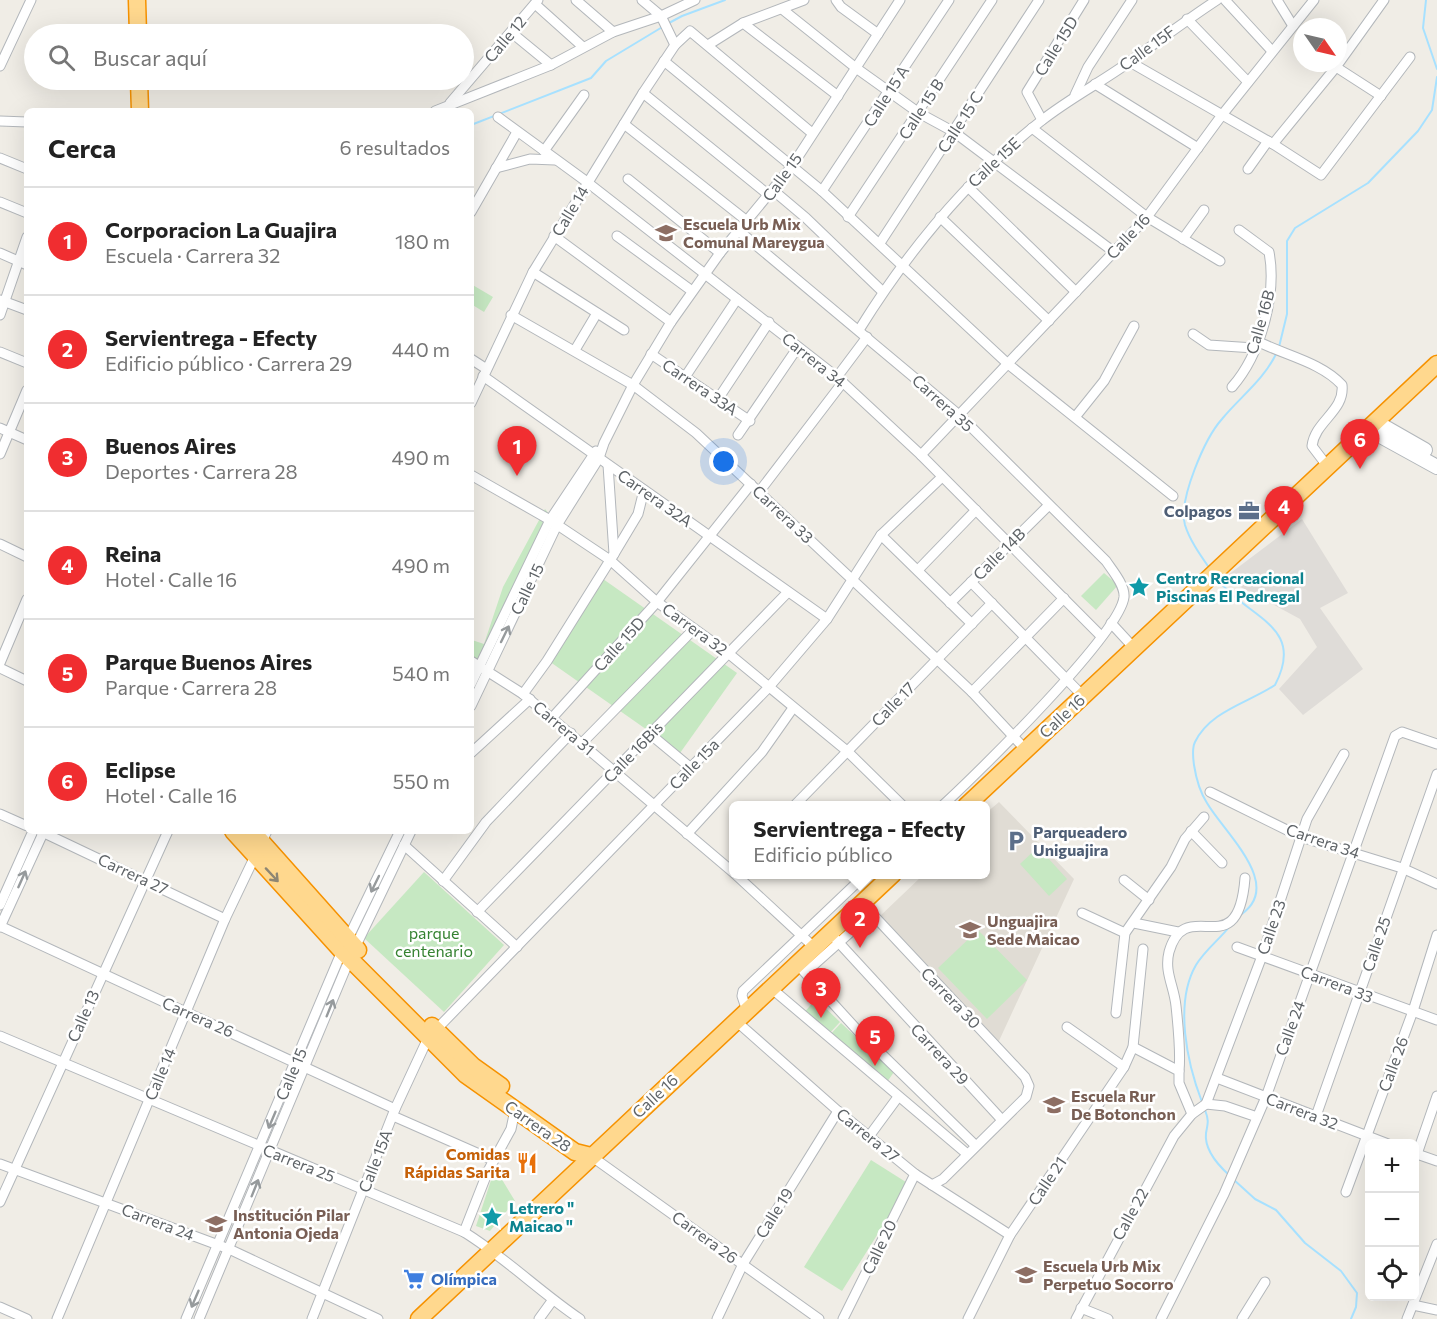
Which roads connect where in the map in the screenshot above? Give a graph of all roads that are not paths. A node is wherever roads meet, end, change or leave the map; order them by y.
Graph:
1 (31, 0) edge
2 (137, 0) edge
3 (576, 0) edge
4 (642, 0) edge
5 (695, 0) edge
6 (804, 0) edge
7 (836, 0) edge
8 (900, 0) edge
9 (949, 0) edge
10 (992, 0) edge
11 (1039, 0) edge
12 (1084, 0) edge
13 (1132, 0) edge
14 (1217, 0) edge
15 (1225, 0) edge
16 (1277, 0) edge
17 (1314, 0) edge
18 (1384, 0) edge
19 (536, 2) edge
20 (782, 9) junction
21 (663, 18) junction
22 (1299, 18) edge
23 (1187, 19) junction
24 (742, 23) junction
25 (138, 24) edge
26 (1293, 26) joint
27 (613, 32) junction
28 (512, 33) junction
29 (878, 34) junction
30 (675, 45) junction
31 (708, 45) junction
32 (583, 47) junction
33 (1272, 51) junction
34 (1347, 52) edge
35 (1410, 57) dead end
36 (664, 61) junction
37 (1130, 62) junction
38 (551, 65) junction
39 (0, 66) edge
40 (856, 68) junction
41 (1332, 72) edge
42 (1344, 72) edge
43 (474, 76) edge
44 (1248, 81) junction
45 (1095, 84) junction
46 (139, 90) edge
47 (462, 90) edge
48 (889, 92) junction
49 (643, 93) junction
50 (584, 95) dead end
51 (1075, 95) junction
52 (838, 96) junction
53 (1381, 96) junction
54 (449, 105) junction
55 (140, 108) edge
56 (442, 108) edge
57 (919, 112) junction
58 (1222, 115) junction
59 (498, 117) dead end
60 (1042, 120) junction
61 (0, 121) edge
62 (24, 122) edge
63 (624, 124) junction
64 (1032, 128) junction
65 (517, 132) junction
66 (954, 132) junction
67 (812, 133) junction
68 (1271, 143) junction
69 (1198, 148) junction
70 (544, 151) junction
71 (0, 158) edge
72 (557, 160) junction
73 (994, 161) junction
74 (792, 166) junction
75 (24, 168) edge
76 (496, 168) junction
77 (1248, 169) dead end
78 (628, 178) dead end
79 (587, 182) junction
80 (968, 186) junction
81 (822, 191) junction
82 (474, 192) edge
83 (772, 193) junction
84 (480, 196) junction
85 (0, 202) edge
86 (474, 207) edge
87 (1204, 210) dead end
88 (24, 212) edge
89 (848, 217) junction
90 (940, 217) junction
91 (1147, 217) junction
92 (747, 221) junction
93 (1239, 230) dead end
94 (739, 231) junction
95 (554, 236) junction
96 (617, 236) dead end
97 (1183, 239) junction
98 (880, 243) junction
99 (1114, 252) junction
100 (0, 253) edge
101 (720, 253) junction
102 (1220, 261) dead end
103 (22, 263) edge
104 (902, 264) junction
105 (533, 272) junction
106 (704, 275) junction
107 (692, 291) junction
108 (883, 292) junction
109 (1076, 292) junction
110 (738, 299) junction
111 (2, 301) edge
112 (24, 309) edge
113 (597, 314) junction
114 (0, 315) edge
115 (511, 315) junction
116 (1049, 321) junction
117 (671, 322) junction
118 (769, 322) junction
119 (1134, 326) dead end
120 (624, 330) dead end
121 (863, 333) junction
122 (1193, 334) dead end
123 (1256, 344) junction
124 (798, 347) junction
125 (575, 350) junction
126 (0, 352) edge
127 (651, 354) junction
128 (24, 362) edge
129 (474, 362) edge
130 (1008, 364) junction
131 (1437, 364) edge
132 (484, 372) junction
133 (685, 377) junction
134 (840, 379) junction
135 (633, 385) junction
136 (1232, 387) dead end
137 (474, 396) edge
138 (24, 397) edge
139 (718, 399) junction
140 (959, 415) junction
141 (1076, 416) junction
142 (750, 421) junction
143 (1372, 425) junction
144 (0, 428) edge
145 (10, 432) junction
146 (738, 435) dead end
147 (24, 439) edge
148 (0, 454) edge
149 (921, 455) junction
150 (596, 456) junction
151 (1437, 457) edge
152 (608, 465) junction
153 (1328, 466) junction
154 (1437, 467) edge
155 (474, 477) edge
156 (942, 477) junction
157 (751, 484) junction
158 (644, 490) junction
159 (759, 492) junction
160 (1173, 496) dead end
161 (1048, 506) junction
162 (976, 510) junction
163 (554, 523) junction
164 (881, 535) junction
165 (710, 537) junction
166 (1010, 543) junction
167 (0, 544) edge
168 (24, 556) edge
169 (612, 557) junction
170 (918, 570) junction
171 (855, 580) junction
172 (971, 582) junction
173 (788, 592) junction
174 (1064, 598) junction
175 (657, 602) junction
176 (950, 603) junction
177 (992, 603) junction
178 (24, 606) edge
179 (827, 619) junction
180 (1111, 623) junction
181 (972, 624) junction
182 (693, 630) junction
183 (1101, 636) junction
184 (1026, 637) junction
185 (1134, 648) junction
186 (728, 653) junction
187 (938, 659) junction
188 (0, 663) edge
189 (480, 665) edge
190 (0, 668) edge
191 (1066, 678) junction
192 (24, 680) edge
193 (769, 687) junction
194 (474, 692) edge
195 (972, 692) junction
196 (1083, 696) junction
197 (526, 697) junction
198 (793, 708) junction
199 (552, 718) junction
200 (571, 733) junction
201 (650, 734) junction
202 (1013, 736) junction
203 (582, 743) junction
204 (1437, 744) edge
205 (474, 750) edge
206 (1026, 750) junction
207 (847, 751) junction
208 (1344, 754) dead end
209 (691, 768) junction
210 (614, 771) junction
211 (1437, 774) edge
212 (1210, 792) dead end
213 (799, 801) edge
214 (898, 801) edge
215 (947, 801) edge
216 (971, 801) edge
217 (655, 805) junction
218 (0, 814) edge
219 (1204, 817) dead end
220 (24, 825) edge
221 (1191, 831) junction
222 (38, 834) edge
223 (39, 834) edge
224 (46, 834) edge
225 (166, 834) edge
226 (242, 834) edge
227 (399, 834) edge
228 (410, 834) edge
229 (687, 834) junction
230 (1301, 837) junction
231 (259, 840) edge
232 (404, 846) junction
233 (1352, 851) junction
234 (1222, 863) dead end
235 (729, 868) edge
236 (1402, 868) junction
237 (1245, 878) dead end
238 (144, 879) junction
239 (742, 879) edge
240 (860, 879) edge
241 (888, 879) edge
242 (1124, 880) dead end
243 (443, 881) junction
244 (1437, 884) edge
245 (1149, 900) junction
246 (0, 904) edge
247 (867, 908) junction
248 (477, 912) junction
249 (1082, 913) dead end
250 (225, 919) junction
251 (1134, 923) junction
252 (0, 927) edge
253 (1178, 932) junction
254 (1125, 933) junction
255 (800, 934) junction
256 (1437, 935) edge
257 (834, 938) junction
258 (517, 947) junction
259 (1237, 947) dead end
260 (815, 948) junction
261 (349, 949) junction
262 (1143, 949) dead end
263 (1262, 956) junction
264 (802, 968) junction
265 (1310, 973) junction
266 (102, 974) junction
267 (771, 988) junction
268 (1359, 993) junction
269 (1413, 1011) junction
270 (186, 1012) junction
271 (1116, 1013) dead end
272 (742, 1016) junction
273 (1437, 1020) edge
274 (1067, 1027) dead end
275 (432, 1034) junction
276 (0, 1036) edge
277 (1133, 1047) junction
278 (63, 1062) junction
279 (301, 1064) junction
280 (1124, 1067) junction
281 (1179, 1071) junction
282 (1217, 1078) junction
283 (1437, 1096) edge
284 (897, 1097) junction
285 (1266, 1097) junction
286 (149, 1099) junction
287 (1206, 1104) junction
288 (515, 1110) junction
289 (838, 1112) junction
290 (394, 1113) junction
291 (1192, 1114) junction
292 (1316, 1116) junction
293 (1257, 1117) junction
294 (1002, 1120) junction
295 (870, 1135) junction
296 (1367, 1136) junction
297 (1376, 1139) edge
298 (975, 1145) junction
299 (1419, 1145) edge
300 (260, 1147) junction
301 (270, 1151) junction
302 (966, 1153) junction
303 (1419, 1154) edge
304 (591, 1156) junction
305 (492, 1160) junction
306 (1437, 1161) edge
307 (0, 1164) edge
308 (15, 1169) junction
309 (915, 1174) junction
310 (932, 1185) junction
311 (364, 1190) junction
312 (1346, 1192) dead end
313 (0, 1202) edge
314 (106, 1203) junction
315 (465, 1232) junction
316 (1010, 1235) junction
317 (1437, 1244) edge
318 (218, 1245) junction
319 (229, 1249) junction
320 (493, 1250) junction
321 (743, 1264) junction
322 (1265, 1282) dead end
323 (322, 1293) junction
324 (552, 1301) junction
325 (1413, 1305) junction
326 (0, 1307) edge
327 (1082, 1308) junction
328 (1437, 1310) edge
329 (27, 1319) edge
330 (57, 1319) edge
331 (186, 1319) edge
332 (198, 1319) edge
333 (312, 1319) edge
334 (378, 1319) edge
335 (419, 1319) edge
336 (539, 1319) edge
337 (580, 1319) edge
338 (717, 1319) edge
339 (819, 1319) edge
340 (843, 1319) edge
341 (968, 1319) edge
342 (1076, 1319) edge
343 (1108, 1319) edge
344 (1161, 1319) edge
345 (1242, 1319) edge
346 (1407, 1319) edge

1 - 39 street
2 - 25 highway
3 - 27 street
4 - 21 street
5 - 21 street
6 - 20 street
7 - 29 street
8 - 29 street, Calle 15
9 - 48 street, Calle 15 A
10 - 57 street, Calle 15 B
11 - 66 street, Calle 15 C
12 - 60 street, Calle 15D
13 - 51 street, Calle 15E
14 - 23 street, Calle 15F
15 - 33 street
16 - 26 street
17 - 22 street, Calle 16
18 - 34 street
19 - 28 street, Calle 12
19 - 32 street
20 - 24 street
20 - 40 street
21 - 27 street
21 - 30 street
23 - 37 street, Calle 15F
23 - 44 street
24 - 31 street
24 - 52 street
26 - 33 street, Calle 16
27 - 32 street
28 - 38 street
28 - 43 street, Calle 12
29 - 40 street, Calle 15
30 - 31 street, Calle 14
30 - 36 street, Calle 14
31 - 67 street
32 - 38 street
33 - 44 street, Calle 16
35 - 53 street
36 - 49 street, Calle 14
36 - 74 street
37 - 45 street, Calle 15F
37 - 58 street
38 - 54 street
40 - 48 street
40 - 52 street, Calle 15
41 - 68 street
42 - 53 street
44 - 58 street, Calle 16
45 - 51 street, Calle 15F
45 - 69 street
46 - 55 highway
47 - 54 street, Calle 12
48 - 57 street
48 - 81 street, Calle 15 A
49 - 63 street, Calle 14
49 - 83 street
50 - 70 street
51 - 60 street, Calle 15E
52 - 67 street, Calle 15
53 - 68 street
54 - 56 street
57 - 66 street
57 - 89 street, Calle 15 B
58 - 68 street
58 - 69 street, Calle 16
59 - 65 street, Carrera 34
60 - 64 street, Calle 15E
61 - 62 street
63 - 79 street, Calle 14
63 - 92 street
64 - 73 street, Calle 15E
64 - 91 street
65 - 70 street, Carrera 34
65 - 76 street
66 - 73 street
66 - 98 street, Calle 15 C
67 - 74 street, Calle 15
68 - 77 street
69 - 91 street, Calle 16
70 - 72 street, Carrera 34
71 - 75 street
72 - 76 street
72 - 79 street, Carrera 34
73 - 80 street, Calle 15E
73 - 99 street
74 - 81 street
74 - 83 street, Calle 15
76 - 84 street
78 - 101 street
79 - 95 street, Calle 14
79 - 106 street, Carrera 34
80 - 90 street, Calle 15E
80 - 109 street
81 - 89 street
82 - 84 street
83 - 92 street, Calle 15
83 - 108 street
84 - 86 street
85 - 88 street
87 - 97 street
89 - 98 street
90 - 104 street, Calle 15E
90 - 116 street
91 - 97 street
91 - 99 street, Calle 16
92 - 94 street, Calle 15
93 - 123 street, Calle 16B
94 - 101 street, Calle 15
94 - 121 street, Carrera 35
95 - 105 street, Calle 14
95 - 117 street
96 - 107 street
97 - 102 street
98 - 104 street
99 - 109 street, Calle 16
100 - 103 street
101 - 106 street, Calle 15
103 - 111 street
104 - 108 street, Calle 15E
104 - 130 street
105 - 113 street
105 - 115 street, Calle 14
106 - 107 street, Calle 15
106 - 110 street, Carrera 34
107 - 117 street, Calle 15
108 - 121 street, Calle 15E
109 - 116 street, Calle 16
110 - 118 street, Carrera 34
110 - 133 street
111 - 112 street
111 - 114 street
113 - 120 street
113 - 125 street
115 - 125 street, Carrera 33
115 - 132 street, Calle 14
116 - 130 street, Calle 16
117 - 127 street, Calle 15
118 - 124 street, Carrera 34
118 - 139 street
119 - 141 street
121 - 134 street, Calle 15E
121 - 140 street, Carrera 35
122 - 123 street
123 - 136 street, Calle 16B
123 - 153 street
124 - 134 street, Carrera 34
124 - 142 street
125 - 135 street, Carrera 33
126 - 128 street
127 - 133 street, Carrera 33A
127 - 135 street, Calle 15
129 - 132 street, Carrera 32A
130 - 140 street, Calle 16
130 - 141 street
131 - 143 highway, Calle 16
132 - 137 street, Calle 14
132 - 150 street, Carrera 32A
133 - 139 street, Carrera 33A
134 - 149 street, Carrera 34
134 - 159 street
135 - 150 street, Calle 15
135 - 157 street, Carrera 33
138 - 145 street
139 - 142 street, Carrera 33A
140 - 149 street, Calle 16
140 - 161 street, Carrera 35
141 - 160 street
142 - 146 street
143 - 151 street
143 - 153 highway, Calle 16
143 - 154 street
144 - 145 street
145 - 147 street
145 - 148 street
149 - 156 street, Carrera 34
150 - 152 street, Carrera 32A
150 - 163 street, Calle 15
152 - 158 street, Carrera 32A
152 - 169 street
153 - 185 highway, Calle 16
155 - 163 street, Carrera 32
156 - 162 street, Carrera 34
156 - 164 street, Calle 15a
157 - 159 street, Carrera 33
157 - 165 street, Calle 15D
158 - 165 street, Carrera 32A
158 - 169 street
159 - 171 street, Carrera 33
161 - 166 street, Calle 14B
161 - 180 street, Carrera 35
162 - 166 street, Carrera 34
162 - 170 street
163 - 169 street, Carrera 32
163 - 189 street, Calle 15
164 - 170 street
164 - 171 street, Calle 15a
165 - 173 street, Carrera 32A
165 - 175 street, Calle 15D
166 - 172 street, Calle 14B
166 - 174 street, Carrera 34
167 - 168 street
169 - 175 street, Carrera 32
169 - 197 street
170 - 176 street
171 - 179 street, Calle 15a
171 - 187 street, Carrera 33
172 - 176 street, Calle 14B
172 - 177 street
173 - 179 street, Carrera 32A
173 - 186 street, Calle 16Bis
174 - 183 street, Carrera 34
174 - 184 street
175 - 182 street, Carrera 32
175 - 199 street, Calle 15D
176 - 181 street
177 - 181 street, Calle 17
177 - 184 street
178 - 188 street
179 - 193 street, Calle 15a
180 - 183 street
180 - 185 street
181 - 187 street, Calle 17
182 - 186 street, Carrera 32
182 - 203 street
183 - 191 street
184 - 191 street
184 - 195 street
185 - 196 highway, Calle 16
186 - 193 street, Carrera 32
186 - 201 street, Calle 16Bis
187 - 195 street, Carrera 33
187 - 207 street, Calle 17
189 - 194 street, Calle 15
189 - 197 street, Carrera 31
190 - 192 street
191 - 196 street
191 - 202 street
193 - 198 street, Carrera 32
193 - 209 street, Calle 15a
195 - 202 street, Carrera 33
196 - 206 highway, Calle 16
197 - 199 street, Carrera 31
197 - 205 street
198 - 207 street, Carrera 32
198 - 229 street
199 - 200 street, Carrera 31
200 - 203 street, Carrera 31
200 - 243 street
201 - 209 street
201 - 210 street, Calle 16Bis
202 - 206 street, Carrera 33
202 - 215 street
203 - 210 street, Carrera 31
204 - 233 street, Calle 24
206 - 216 highway, Calle 16
207 - 213 street, Calle 17
207 - 214 street, Carrera 32
208 - 230 street, Calle 23
209 - 217 street, Calle 15a
210 - 217 street, Carrera 31
210 - 248 street, Calle 16Bis
211 - 236 street, Calle 25
212 - 230 street, Carrera 34
217 - 229 street, Carrera 31
217 - 258 street, Calle 15a
218 - 220 street
219 - 221 street
221 - 234 street
221 - 245 street
222 - 246 street
252 -> 223 street
224 - 238 street, Carrera 27
225 - 238 street, Calle 13
226 - 231 highway, Carrera 28
227 -> 261 street, Calle 15
228 - 232 street, Calle 15
229 - 235 street, Carrera 31
230 - 233 street, Carrera 34
230 - 263 street, Calle 23
231 - 250 street, Calle 14
231 - 261 highway, Carrera 28
232 - 243 street
232 - 261 street, Calle 15
233 - 236 street, Carrera 34
233 - 265 street, Calle 24
236 - 244 street, Carrera 34
236 - 268 street, Calle 25
237 - 253 street
238 - 250 street, Carrera 27
238 - 266 street, Calle 13
239 - 255 street, Carrera 31
240 - 255 street
241 - 247 highway, Calle 16
242 - 245 street
243 - 248 street
245 - 251 street
247 - 257 highway, Calle 16
247 - 294 street, Carrera 30
248 - 258 street
249 - 254 street
250 - 270 street, Calle 14
251 - 253 street
251 - 254 street
252 - 266 street, Carrera 26
253 - 281 street
254 - 271 street
255 - 260 street, Carrera 31
255 - 272 street
256 - 269 street, Calle 26
257 - 260 highway, Calle 16
257 - 264 street, Calle 16
257 - 294 street, Carrera 29
258 - 275 street, Calle 15a
259 - 263 street, Carrera 33
260 - 264 highway, Calle 16
261 - 275 highway, Carrera 28
261 - 279 street, Calle 15
262 - 277 street, Calle 21
263 - 265 street, Carrera 33
263 - 282 street, Calle 23
264 - 267 highway, Calle 16
264 - 298 street
265 - 268 street, Carrera 33
265 - 285 street, Calle 24
266 - 270 street, Carrera 26
266 - 278 street, Calle 13
267 - 272 highway, Calle 16
267 - 284 street
268 - 269 street, Carrera 33
268 - 292 street, Calle 25
269 - 273 street, Carrera 33
269 - 296 street, Calle 26
270 - 279 street, Carrera 26
270 - 286 street, Calle 14
272 - 289 street, Carrera 27
272 - 304 highway, Calle 16
274 - 280 street
275 - 288 highway, Carrera 28
275 - 290 street, Calle 15A
275 - 304 highway, Carrera 28
276 - 278 street, Carrera 25
277 - 280 street, Calle 21
277 - 281 street
278 - 286 street, Carrera 25
278 - 308 street, Calle 13
279 - 290 street, Carrera 26
279 -> 300 street, Calle 15
279 - 301 street, Calle 15
280 - 316 street, Calle 21
281 - 291 street
282 - 285 street, Carrera 32
282 - 287 street, Calle 23
283 - 299 street
284 - 295 street
284 - 302 street
285 - 292 street, Carrera 32
285 - 293 street, Calle 24
286 - 300 street, Carrera 25
286 - 314 street, Calle 14
287 - 291 street, Calle 22
287 - 293 street
288 - 304 highway, Carrera 28
288 - 305 street
289 - 295 street, Carrera 27
289 - 321 street, Calle 19
290 - 305 street, Carrera 26
290 - 311 street, Calle 15A
291 - 327 street, Calle 22
292 - 296 street, Carrera 32
293 - 344 street, Calle 24
294 - 298 street
295 - 309 street, Carrera 27
296 - 297 street, Carrera 32
296 - 312 street, Calle 26
298 - 302 street
300 - 301 street, Carrera 25
300 - 318 street, Calle 15
301 - 311 street, Carrera 25
319 -> 301 street, Calle 15
302 - 310 street
303 - 306 street
304 - 320 highway, Calle 16
304 - 321 street, Carrera 26
305 - 315 street
307 - 308 street, Carrera 24
308 - 313 street, Calle 13
308 - 314 street, Carrera 24
309 - 310 street, Carrera 27
309 - 340 street, Calle 20
310 - 316 street, Carrera 27
311 - 315 street, Carrera 25
311 - 323 street, Calle 15A
314 - 318 street, Carrera 24
314 - 330 street, Calle 14
315 - 320 street, Carrera 25
316 - 341 street, Calle 21
317 - 325 street
318 - 319 street, Carrera 24
318 -> 331 street, Calle 15
319 - 323 street, Carrera 24
319 - 332 street, Calle 15
320 - 324 street, Carrera 25
320 - 335 highway, Calle 16
321 - 338 street, Calle 19
321 - 339 street, Carrera 26
322 - 345 street
323 - 333 street, Calle 15A
323 - 334 street, Carrera 24
324 - 336 street
324 - 337 street, Carrera 25
325 - 328 street
325 - 346 street
326 - 329 street
327 - 342 street, Calle 22
327 - 343 street

